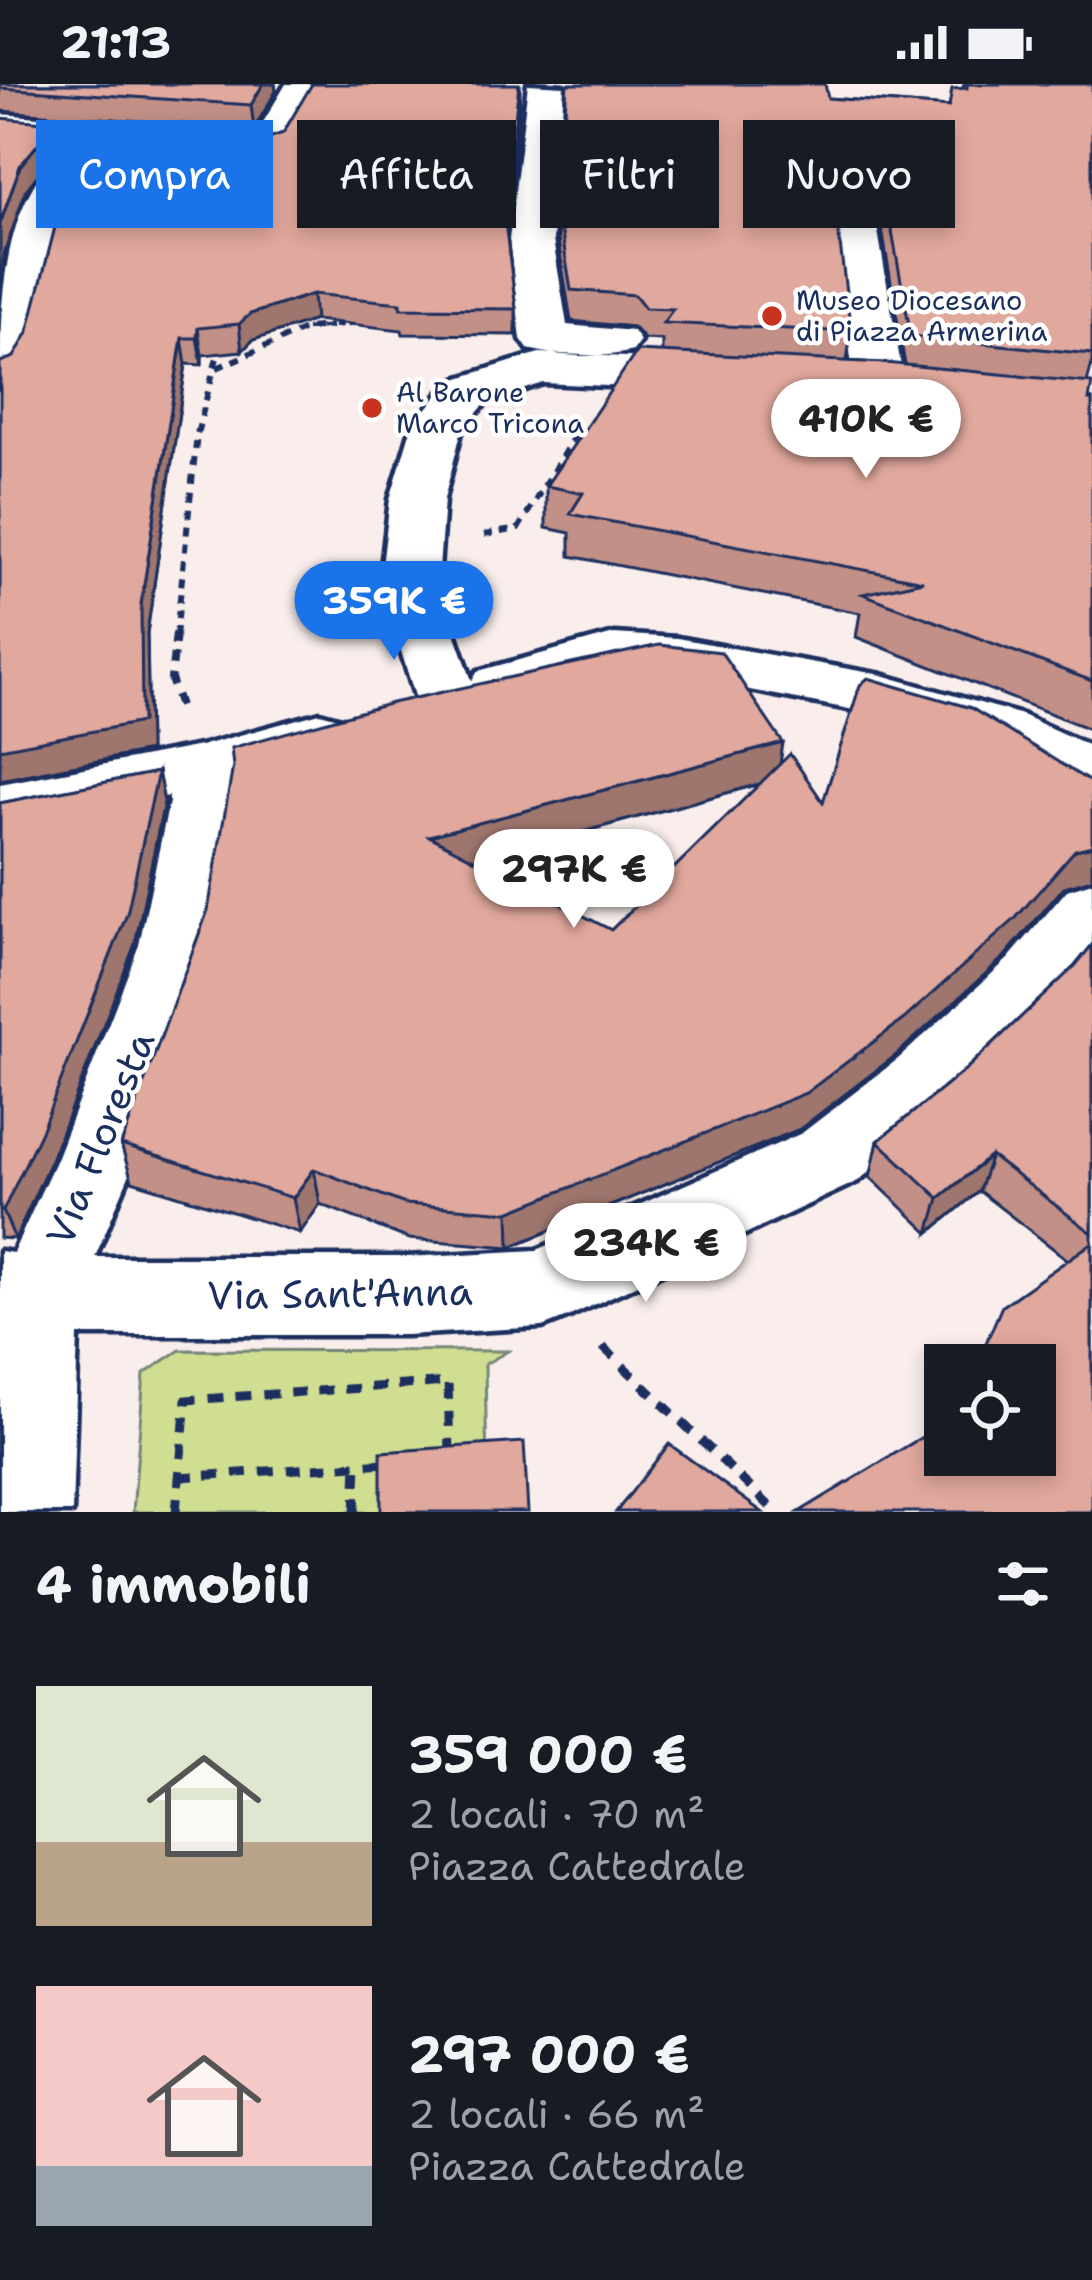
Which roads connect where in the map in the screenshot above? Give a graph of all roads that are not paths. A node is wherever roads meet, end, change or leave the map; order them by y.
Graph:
1 (552, 85) edge
2 (298, 86) edge
3 (500, 86) edge
4 (344, 88) edge
5 (2, 128) edge
6 (36, 130) edge
7 (273, 137) edge
8 (38, 228) edge
9 (856, 228) edge
10 (0, 372) edge
11 (660, 374) junction
12 (770, 379) edge
13 (880, 385) edge
14 (410, 710) junction
15 (200, 768) junction
16 (1092, 773) edge
17 (0, 807) edge
18 (1092, 908) edge
19 (18, 1293) edge
20 (25, 1512) edge

1 - 3 street
1 - 11 street
2 - 4 street
2 - 7 street
5 - 6 street
8 - 10 street
9 - 13 street
11 - 12 street
11 - 14 street
14 - 15 street
14 - 16 street
15 - 17 street
15 - 19 street, Via Floresta
18 - 19 street, Via Sant'Anna
19 - 20 street, Via Floresta

